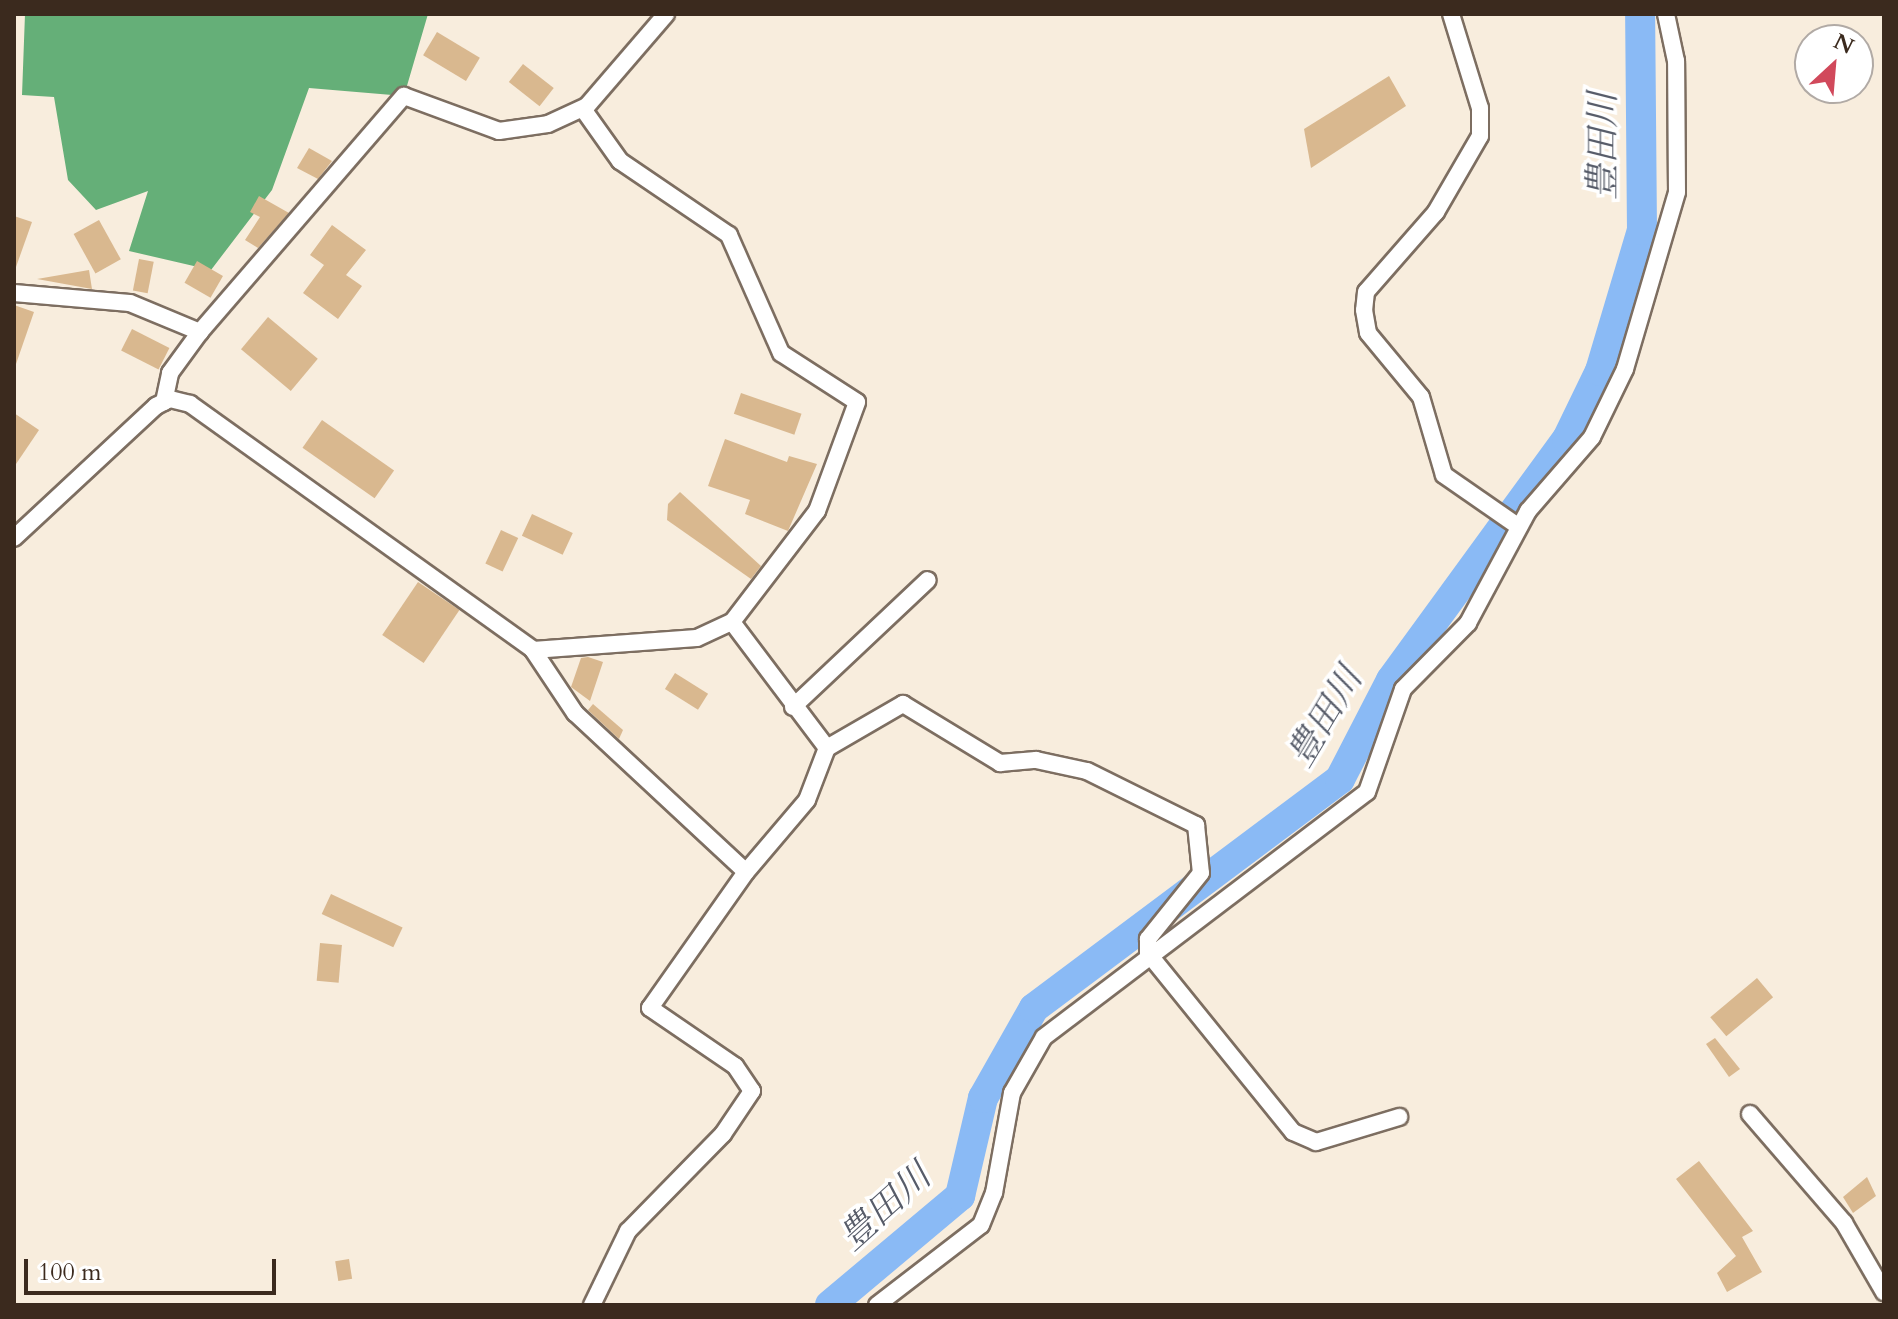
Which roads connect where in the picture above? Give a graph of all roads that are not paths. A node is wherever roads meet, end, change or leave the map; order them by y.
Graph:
1 (666, 14) edge
2 (1451, 14) edge
3 (1666, 14) edge
4 (583, 109) junction
5 (14, 293) edge
6 (200, 332) junction
7 (164, 402) junction
8 (1519, 527) junction
9 (14, 538) edge
10 (928, 580) dead end
11 (732, 622) junction
12 (533, 650) junction
13 (793, 707) junction
14 (827, 748) junction
15 (746, 872) junction
16 (1148, 953) junction
17 (1750, 1114) dead end
18 (1399, 1117) dead end
19 (1884, 1292) edge
20 (592, 1305) edge
21 (877, 1305) edge

1 - 4 street
2 - 8 street
3 - 8 street
4 - 6 street
4 - 11 street
5 - 6 street
6 - 7 street
7 - 9 street
7 - 12 street
8 - 16 street
10 - 13 street
11 - 12 street
11 - 13 street
12 - 15 street
13 - 14 street
14 - 15 street
14 - 16 street
15 - 20 street
16 - 18 street
16 - 21 street
17 - 19 street

